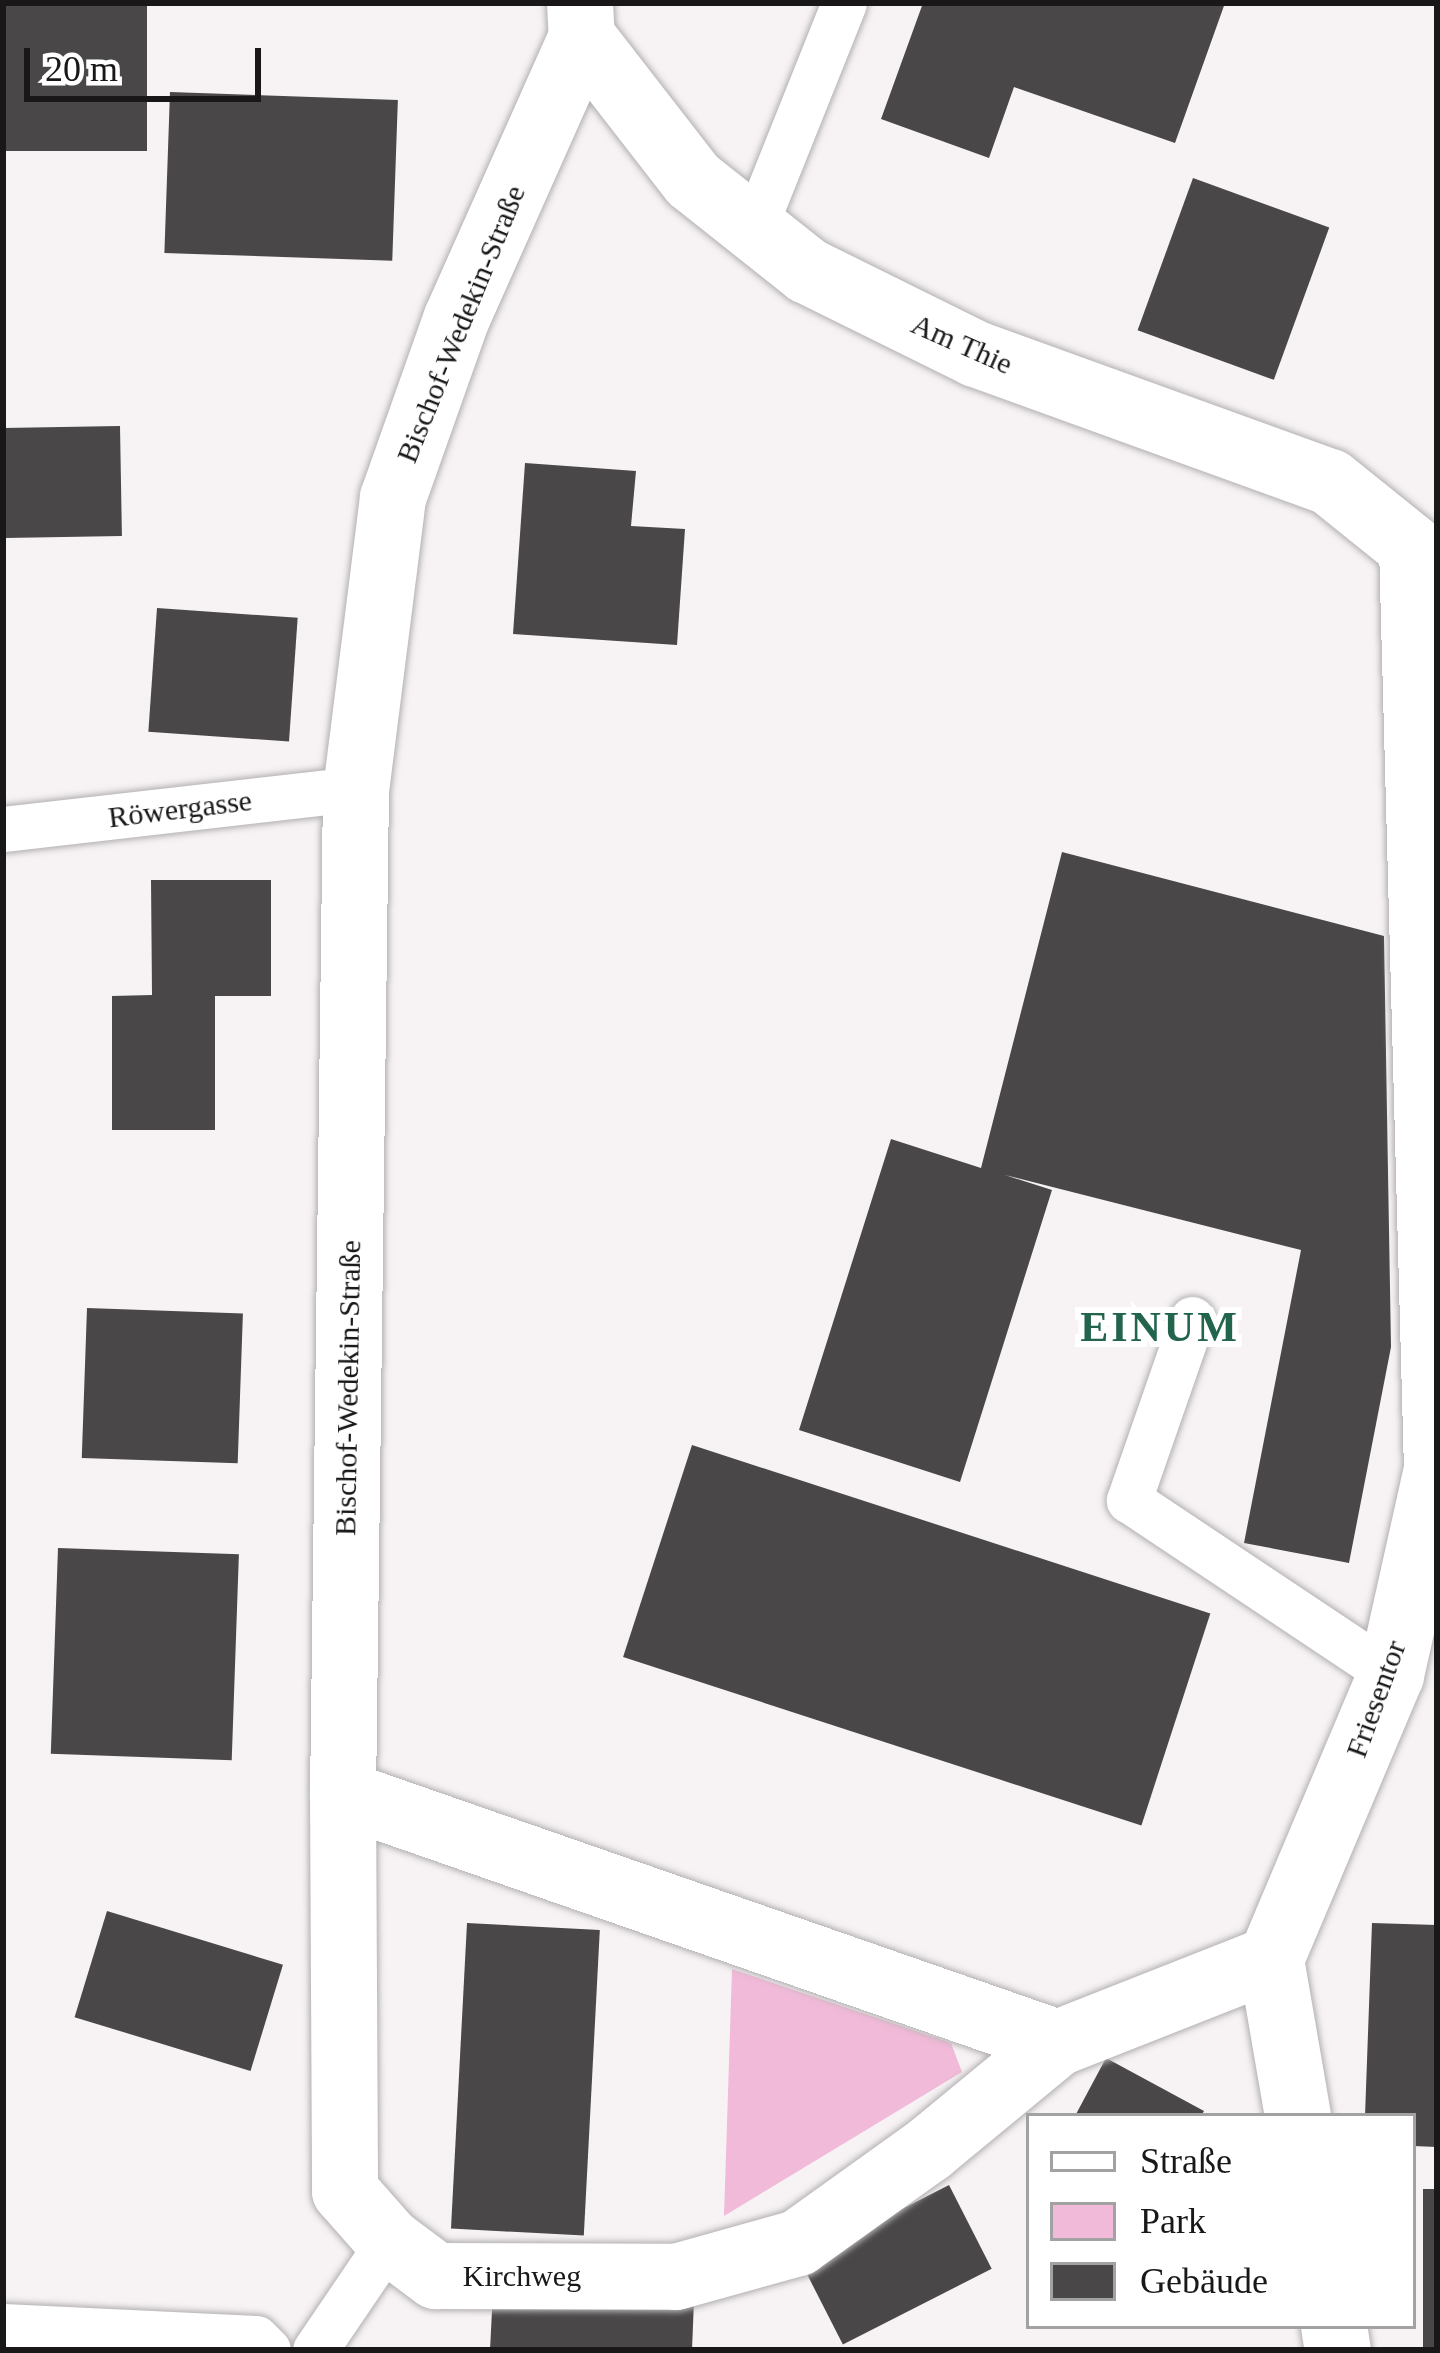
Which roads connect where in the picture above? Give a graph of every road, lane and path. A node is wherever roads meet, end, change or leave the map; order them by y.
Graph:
1 (844, 3) edge
2 (581, 20) edge
3 (754, 228) junction
4 (1425, 540) edge
5 (356, 789) junction
6 (3, 830) edge
7 (1192, 1319) dead end
8 (1437, 1470) edge
9 (1391, 1675) junction
10 (343, 1794) junction
11 (1271, 1959) junction
12 (1058, 2043) junction
13 (1297, 2113) edge
14 (389, 2242) junction
15 (3, 2326) edge
16 (268, 2350) edge
17 (315, 2350) edge

1 - 3 lane
2 - 3 street, Am Thie
2 - 5 street, Bischof-Wedekin-Straße
3 - 4 street, Am Thie
4 - 8 street, Friesentor
5 - 6 lane, Röwergasse
5 - 10 street, Bischof-Wedekin-Straße
7 - 9 lane
8 - 9 street, Friesentor
9 - 11 street, Friesentor
10 - 12 street
10 - 14 street, Kirchweg
11 - 12 street
11 - 13 street
12 - 14 street, Kirchweg
14 - 17 lane
15 - 16 lane

